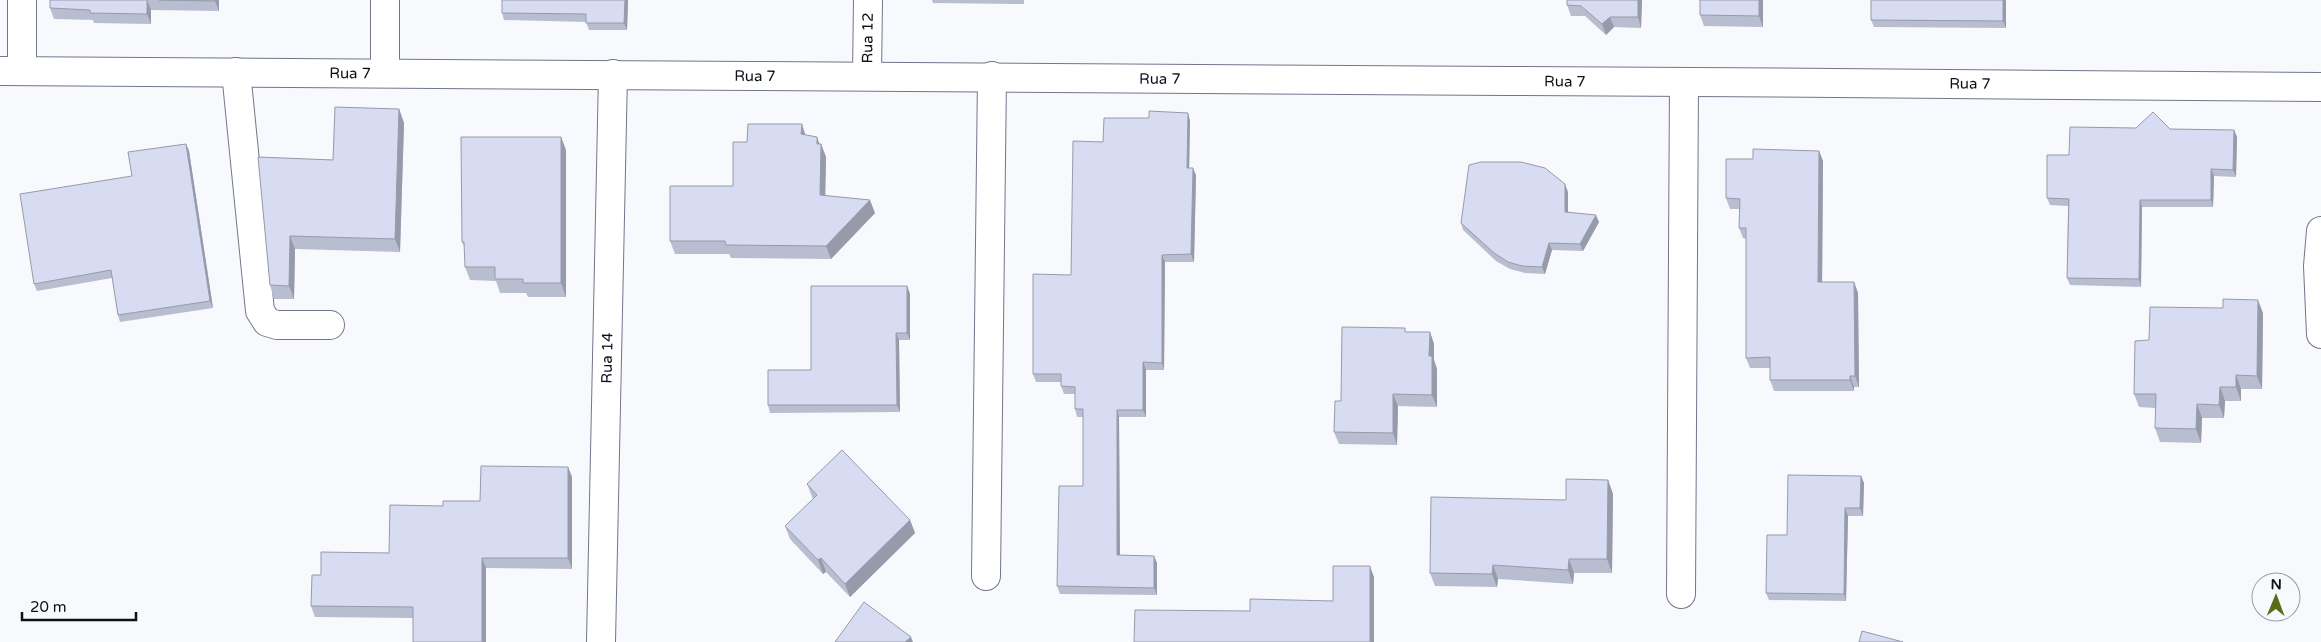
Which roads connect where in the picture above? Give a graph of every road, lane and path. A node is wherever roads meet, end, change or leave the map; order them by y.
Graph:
1 (22, 0) edge
2 (386, 0) edge
3 (868, 0) edge
4 (11, 71) edge
5 (236, 72) junction
6 (385, 73) junction
7 (613, 74) junction
8 (867, 76) junction
9 (992, 76) junction
10 (1684, 82) junction
11 (2321, 87) edge
12 (2321, 230) edge
13 (330, 325) dead end
14 (2321, 334) edge
15 (986, 576) dead end
16 (1681, 594) dead end
17 (601, 642) edge

1 - 4 street
2 - 6 street
3 - 8 street, Rua 12
4 - 5 street, Rua 7
5 - 6 street, Rua 7
5 - 13 street
6 - 7 street, Rua 7
7 - 8 street, Rua 7
7 - 17 street, Rua 14
8 - 9 street, Rua 7
9 - 10 street, Rua 7
9 - 15 street
10 - 11 street, Rua 7
10 - 16 street
12 - 14 street

